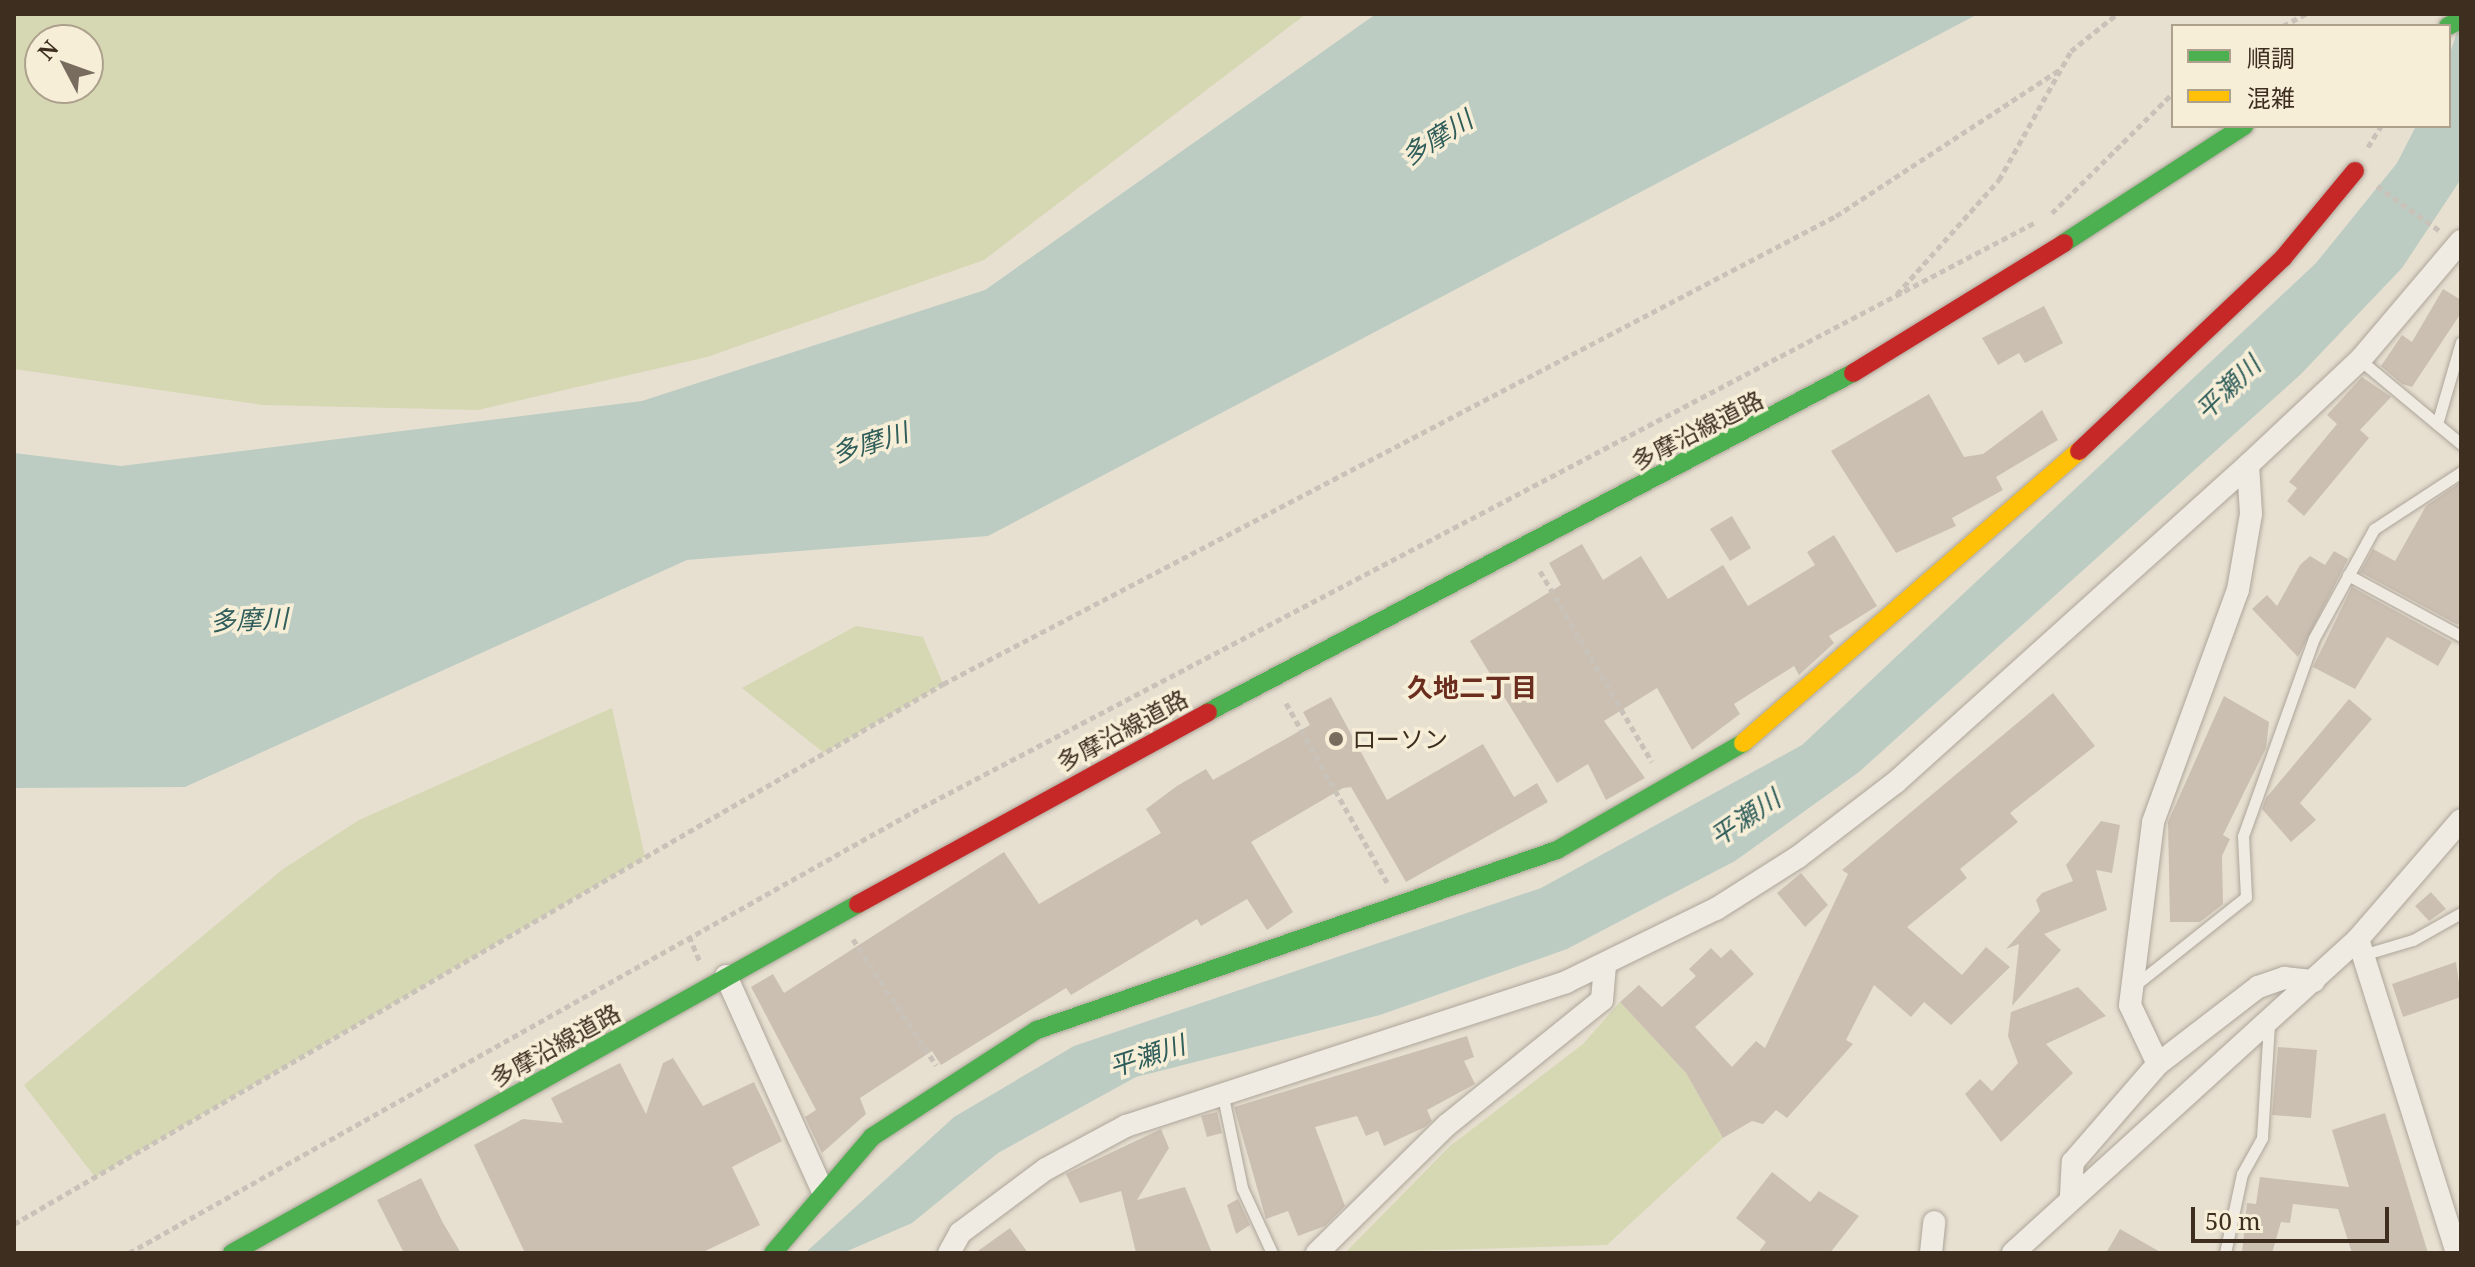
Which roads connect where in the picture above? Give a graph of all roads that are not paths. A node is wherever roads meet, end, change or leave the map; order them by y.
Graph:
1 (2241, 128) edge
2 (2355, 171) road end
3 (2457, 240) edge
4 (2461, 342) edge
5 (2360, 360) junction
6 (2437, 424) junction
7 (2461, 444) edge
8 (2248, 465) junction
9 (2461, 472) edge
10 (2348, 575) junction
11 (2461, 636) edge
12 (2461, 820) edge
13 (2461, 913) edge
14 (2361, 948) junction
15 (1605, 965) junction
16 (726, 976) junction
17 (2314, 981) junction
18 (2130, 988) junction
19 (2269, 1022) junction
20 (2158, 1064) junction
21 (1222, 1092) junction
22 (822, 1190) junction
23 (2071, 1195) junction
24 (1934, 1222) dead end
25 (232, 1253) edge
26 (773, 1253) edge
27 (949, 1253) edge
28 (1272, 1253) edge
29 (1317, 1253) edge
30 (1931, 1253) edge
31 (2013, 1253) edge
32 (2225, 1253) edge
33 (2457, 1253) edge

1 - 16 main road, 多摩沿線道路
2 - 22 main road
3 - 5 street
4 - 6 lane
5 - 6 lane
5 - 8 street
6 - 7 lane
8 - 15 street
8 - 18 street
9 - 10 lane
10 - 11 lane
10 - 18 lane
12 - 14 street
13 - 14 lane
14 - 17 street
14 - 33 street
15 - 21 street
15 - 29 street
16 - 22 street
16 - 25 main road, 多摩沿線道路
17 - 19 street
17 - 20 street
18 - 20 street
19 - 23 street
19 - 32 lane
20 - 23 street
21 - 27 street
21 - 28 lane
22 - 26 main road
23 - 31 street
24 - 30 street

